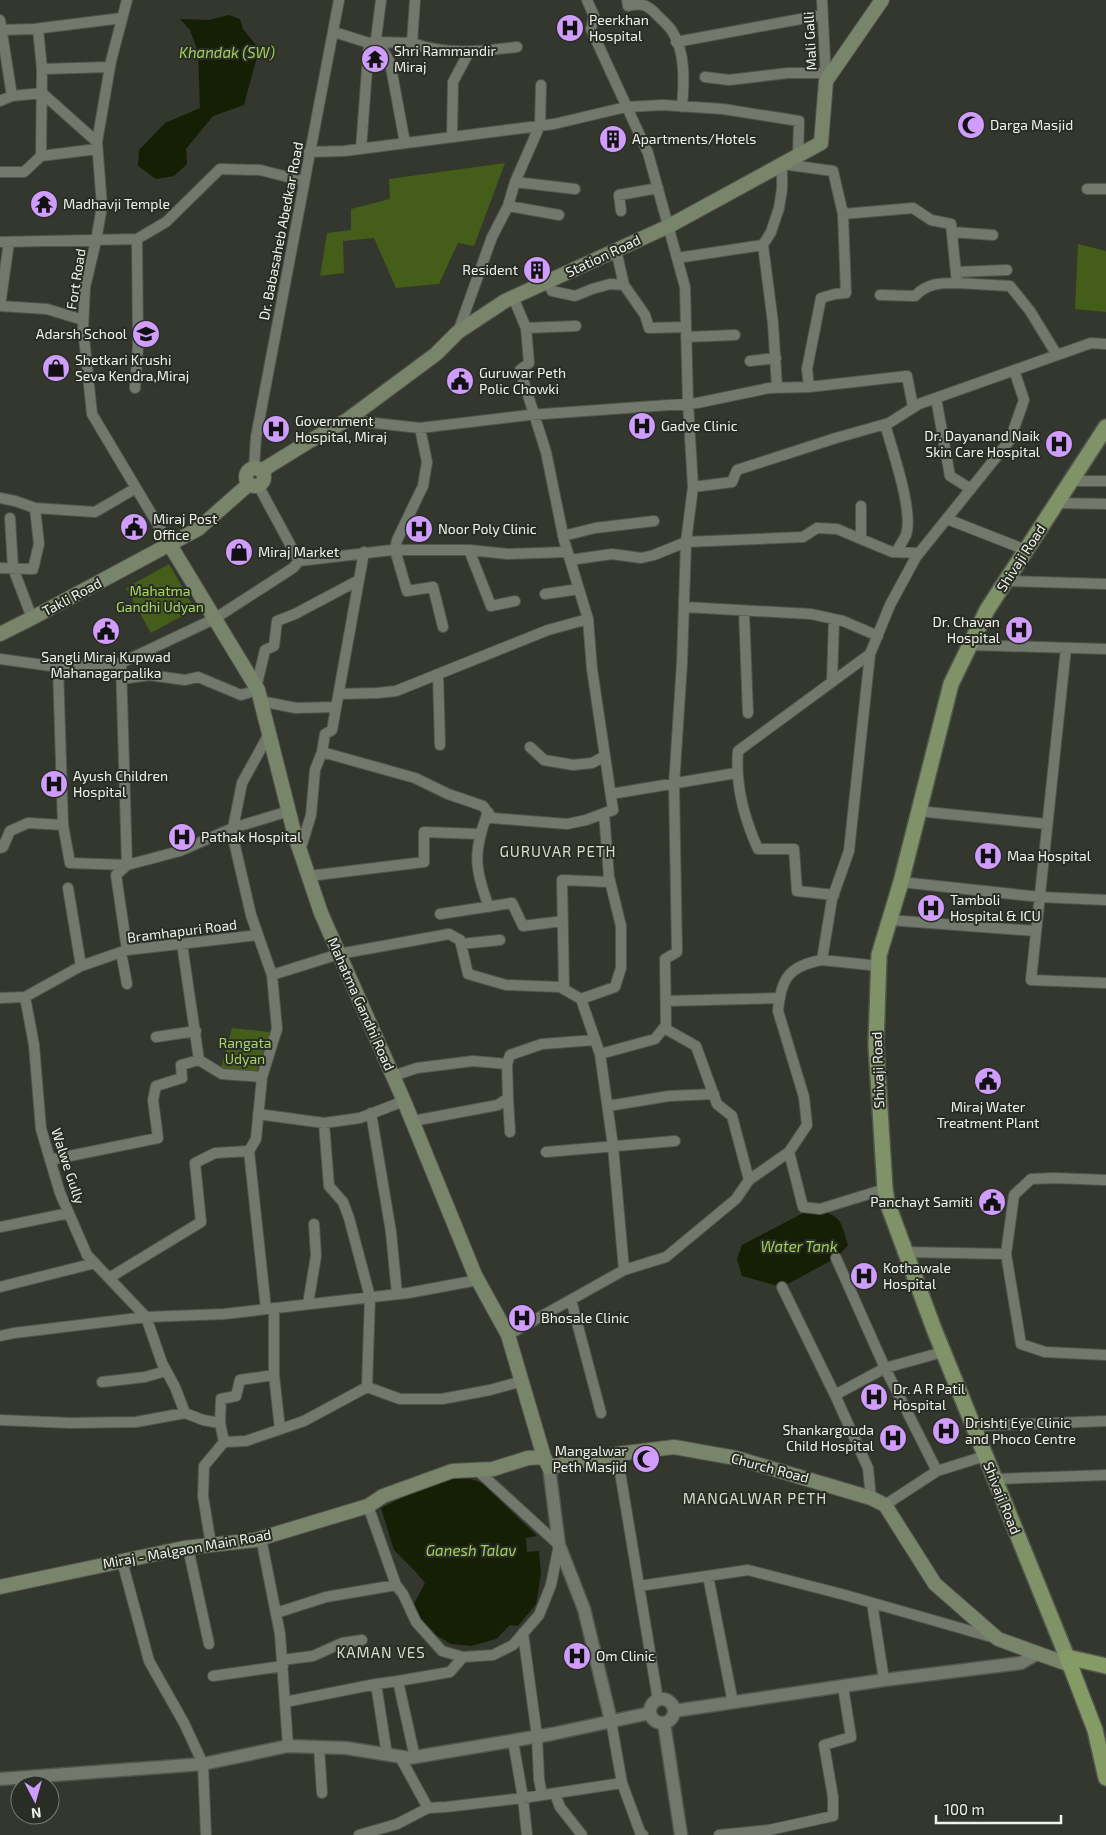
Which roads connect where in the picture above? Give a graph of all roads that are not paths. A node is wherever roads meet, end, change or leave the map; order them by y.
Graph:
1 (126, 0) edge
2 (339, 0) edge
3 (381, 0) edge
4 (415, 0) edge
5 (587, 0) edge
6 (627, 0) edge
7 (822, 0) edge
8 (882, 0) edge
9 (822, 15) junction
10 (122, 18) junction
11 (0, 25) edge
12 (38, 29) junction
13 (334, 32) junction
14 (412, 42) junction
15 (676, 42) junction
16 (373, 43) junction
17 (517, 47) dead end
18 (468, 52) junction
19 (110, 67) junction
20 (42, 70) junction
21 (705, 77) dead end
22 (826, 77) junction
23 (540, 86) dead end
24 (42, 93) junction
25 (12, 96) junction
26 (0, 101) edge
27 (626, 107) junction
28 (682, 107) junction
29 (540, 125) junction
30 (452, 137) junction
31 (405, 143) junction
32 (97, 146) junction
33 (361, 149) junction
34 (309, 152) junction
35 (798, 155) junction
36 (41, 156) junction
37 (782, 164) junction
38 (0, 172) edge
39 (304, 181) junction
40 (515, 182) junction
41 (575, 188) dead end
42 (658, 188) junction
43 (1087, 189) dead end
44 (1106, 189) edge
45 (508, 206) junction
46 (621, 210) dead end
47 (843, 214) junction
48 (559, 215) dead end
49 (669, 226) junction
50 (952, 232) junction
51 (993, 235) dead end
52 (137, 240) junction
53 (96, 241) junction
54 (4, 242) edge
55 (763, 245) junction
56 (616, 250) junction
57 (677, 258) junction
58 (1007, 270) dead end
59 (956, 272) junction
60 (548, 282) junction
61 (957, 283) junction
62 (624, 285) junction
63 (880, 295) dead end
64 (513, 298) junction
65 (0, 306) edge
66 (83, 320) junction
67 (576, 326) dead end
68 (526, 328) junction
69 (458, 332) junction
70 (686, 332) junction
71 (735, 335) dead end
72 (1106, 344) edge
73 (1057, 355) junction
74 (776, 358) junction
75 (750, 361) dead end
76 (1014, 370) junction
77 (809, 387) junction
78 (135, 388) dead end
79 (777, 388) junction
80 (936, 398) junction
81 (688, 403) junction
82 (913, 407) junction
83 (535, 416) junction
84 (347, 420) junction
85 (885, 424) junction
86 (1106, 427) edge
87 (420, 428) junction
88 (256, 477) junction
89 (1070, 481) junction
90 (1106, 481) edge
91 (693, 487) junction
92 (136, 488) junction
93 (971, 489) junction
94 (0, 498) edge
95 (1056, 503) junction
96 (1106, 504) edge
97 (861, 506) dead end
98 (35, 508) junction
99 (10, 518) dead end
100 (948, 519) junction
101 (654, 521) dead end
102 (563, 536) junction
103 (861, 538) junction
104 (686, 542) junction
105 (170, 545) junction
106 (396, 550) junction
107 (469, 550) junction
108 (1026, 550) junction
109 (364, 552) junction
110 (896, 552) junction
111 (920, 553) junction
112 (568, 556) junction
113 (298, 561) junction
114 (0, 568) edge
115 (13, 568) junction
116 (359, 580) junction
117 (1007, 581) junction
118 (1106, 584) edge
119 (579, 589) junction
120 (545, 594) dead end
121 (515, 601) dead end
122 (684, 607) junction
123 (744, 610) junction
124 (32, 618) junction
125 (214, 619) junction
126 (588, 619) junction
127 (834, 619) junction
128 (444, 627) dead end
129 (0, 634) edge
130 (878, 636) junction
131 (970, 645) junction
132 (1066, 648) junction
133 (1106, 649) edge
134 (870, 654) junction
135 (0, 659) edge
136 (121, 663) junction
137 (58, 667) junction
138 (438, 674) junction
139 (122, 678) junction
140 (832, 682) junction
141 (258, 693) junction
142 (339, 694) junction
143 (336, 707) junction
144 (748, 713) dead end
145 (269, 734) junction
146 (440, 745) dead end
147 (530, 746) dead end
148 (322, 752) junction
149 (605, 756) junction
150 (736, 773) junction
151 (674, 784) junction
152 (610, 794) junction
153 (289, 810) junction
154 (917, 811) junction
155 (488, 812) junction
156 (604, 813) junction
157 (1047, 824) junction
158 (63, 825) junction
159 (233, 828) junction
160 (479, 834) junction
161 (0, 848) edge
162 (300, 851) junction
163 (128, 865) junction
164 (308, 876) junction
165 (610, 882) junction
166 (901, 882) junction
167 (68, 888) dead end
168 (834, 895) junction
169 (1040, 897) junction
170 (1106, 900) edge
171 (489, 907) junction
172 (440, 914) dead end
173 (889, 920) junction
174 (563, 921) junction
175 (1036, 931) junction
176 (258, 935) junction
177 (500, 940) dead end
178 (182, 944) junction
179 (461, 944) junction
180 (124, 951) junction
181 (339, 954) junction
182 (822, 960) junction
183 (81, 966) junction
184 (879, 966) junction
185 (272, 975) junction
186 (1106, 983) edge
187 (127, 984) dead end
188 (564, 989) junction
189 (25, 997) junction
190 (0, 998) edge
191 (780, 998) junction
192 (582, 999) junction
193 (666, 1001) junction
194 (664, 1028) junction
195 (196, 1031) junction
196 (156, 1037) dead end
197 (596, 1040) junction
198 (600, 1054) junction
199 (199, 1060) junction
200 (506, 1064) junction
201 (393, 1076) junction
202 (262, 1077) junction
203 (714, 1094) junction
204 (508, 1098) junction
205 (404, 1101) junction
206 (608, 1106) junction
207 (371, 1113) junction
208 (258, 1114) junction
209 (412, 1121) junction
210 (324, 1123) junction
211 (510, 1132) dead end
212 (674, 1140) dead end
213 (613, 1146) junction
214 (249, 1151) junction
215 (546, 1152) dead end
216 (788, 1152) junction
217 (50, 1160) junction
218 (749, 1180) junction
219 (1106, 1180) edge
220 (885, 1189) junction
221 (69, 1212) junction
222 (314, 1224) dead end
223 (0, 1227) edge
224 (906, 1252) junction
225 (1006, 1254) junction
226 (836, 1258) dead end
227 (95, 1263) junction
228 (624, 1270) junction
229 (109, 1278) junction
230 (478, 1280) junction
231 (0, 1287) edge
232 (782, 1287) dead end
233 (397, 1294) junction
234 (370, 1297) junction
235 (571, 1300) junction
236 (308, 1304) junction
237 (270, 1308) junction
238 (146, 1317) junction
239 (508, 1335) junction
240 (0, 1336) edge
241 (943, 1352) junction
242 (1106, 1354) edge
243 (886, 1368) junction
244 (166, 1371) junction
245 (274, 1376) junction
246 (102, 1382) dead end
247 (523, 1382) junction
248 (367, 1387) junction
249 (835, 1395) junction
250 (184, 1413) junction
251 (601, 1413) dead end
252 (0, 1420) edge
253 (1106, 1421) edge
254 (220, 1423) junction
255 (973, 1426) junction
256 (280, 1429) junction
257 (224, 1442) junction
258 (617, 1454) junction
259 (985, 1456) junction
260 (546, 1462) junction
261 (477, 1470) junction
262 (937, 1471) junction
263 (1106, 1475) edge
264 (995, 1479) junction
265 (871, 1498) junction
266 (885, 1505) junction
267 (368, 1506) junction
268 (261, 1538) junction
269 (211, 1545) junction
270 (559, 1545) junction
271 (188, 1548) junction
272 (122, 1561) junction
273 (555, 1567) junction
274 (708, 1576) junction
275 (572, 1580) junction
276 (396, 1585) junction
277 (639, 1586) junction
278 (0, 1587) edge
279 (872, 1603) junction
280 (276, 1612) junction
281 (522, 1634) junction
282 (998, 1639) junction
283 (362, 1640) dead end
284 (209, 1644) dead end
285 (1038, 1653) junction
286 (463, 1657) junction
287 (1069, 1661) junction
288 (282, 1663) junction
289 (1106, 1666) edge
290 (1106, 1674) edge
291 (213, 1676) dead end
292 (884, 1680) junction
293 (398, 1681) junction
294 (376, 1684) junction
295 (843, 1687) junction
296 (658, 1700) junction
297 (285, 1702) junction
298 (733, 1703) junction
299 (674, 1712) junction
300 (650, 1713) junction
301 (611, 1721) junction
302 (664, 1723) junction
303 (538, 1736) junction
304 (513, 1741) junction
305 (288, 1746) junction
306 (319, 1747) junction
307 (386, 1754) junction
308 (400, 1757) junction
309 (415, 1758) junction
310 (203, 1764) junction
311 (1106, 1778) edge
312 (0, 1779) edge
313 (622, 1783) junction
314 (322, 1793) dead end
315 (555, 1794) junction
316 (542, 1795) junction
317 (523, 1798) junction
318 (428, 1808) junction
319 (769, 1832) edge
320 (581, 1834) edge
321 (206, 1835) edge
322 (359, 1835) edge
323 (527, 1835) edge
324 (643, 1835) edge
325 (681, 1835) edge
326 (719, 1835) edge

1 - 10 street, Fort Road
2 - 13 street, Dr. Babasaheb Abedkar Road
3 - 16 street
4 - 14 street
5 - 27 street
6 - 15 street
7 - 9 street, Mali Galli
8 - 22 main road
9 - 15 street
9 - 22 street, Mali Galli
10 - 12 street
10 - 19 street, Fort Road
11 - 12 street
11 - 25 street
12 - 20 street
13 - 16 street
13 - 34 street, Dr. Babasaheb Abedkar Road
14 - 16 street
14 - 18 street
15 - 28 street
16 - 31 street
16 - 33 street
17 - 18 street
18 - 30 street
19 - 20 street
19 - 32 street, Fort Road
20 - 24 street
21 - 22 street
22 - 35 main road, Station Road
23 - 29 street
24 - 25 street
24 - 32 street
24 - 36 street
25 - 26 street
27 - 28 street
27 - 29 street
27 - 42 street
28 - 35 street
29 - 30 street
29 - 40 street
30 - 31 street
31 - 33 street
32 - 36 street
32 - 53 street, Fort Road
33 - 34 street
34 - 39 street, Dr. Babasaheb Abedkar Road
35 - 37 main road, Station Road
36 - 38 street
37 - 47 street
37 - 49 main road, Station Road
37 - 55 street
39 - 52 street
39 - 88 street, Dr. Babasaheb Abedkar Road
40 - 41 street
40 - 45 street
42 - 46 street
42 - 49 street
43 - 44 street
45 - 48 street
45 - 69 street
47 - 50 street
47 - 77 street
49 - 56 main road, Station Road
49 - 57 street
50 - 51 street
50 - 59 street
52 - 53 street
52 - 78 street
53 - 54 street
53 - 66 street, Fort Road
54 - 65 street
55 - 57 street
55 - 74 street
56 - 60 main road, Station Road
56 - 62 street
57 - 70 street
58 - 59 street
59 - 61 street
60 - 62 street
60 - 64 main road, Station Road
61 - 63 street
61 - 73 street
62 - 70 street
64 - 68 street
64 - 69 main road, Station Road
65 - 66 street
66 - 92 street, Fort Road
67 - 68 street
68 - 83 street
69 - 84 main road, Station Road
70 - 71 street
70 - 81 street
72 - 73 street
73 - 76 street
74 - 75 street
74 - 79 street
76 - 80 street
76 - 93 street
77 - 79 street
77 - 82 street
79 - 81 street
80 - 82 street
80 - 93 street
81 - 83 street
81 - 91 street
82 - 85 street
83 - 87 street
83 - 102 street
84 - 87 street
84 - 88 main road, Station Road
85 - 91 street
85 - 110 street
86 - 89 main road, Shivaji Road
87 - 106 street
88 - 105 main road, Takli Road
88 - 113 street
89 - 90 street
89 - 95 main road, Shivaji Road
91 - 104 street
92 - 98 street
92 - 105 street, Fort Road
93 - 100 street
94 - 98 street
95 - 96 street
95 - 108 main road, Shivaji Road
97 - 103 street
98 - 115 street
99 - 115 street
100 - 108 street
100 - 111 street
101 - 102 street
102 - 112 street
103 - 104 street
103 - 110 street
104 - 112 street
104 - 122 street
105 - 124 main road, Takli Road
105 - 125 main road, Mahatma Gandhi Road
106 - 107 street
106 - 109 street
106 - 128 street
107 - 112 street
107 - 121 street
108 - 117 main road, Shivaji Road
109 - 113 street
109 - 116 street
110 - 111 street
111 - 130 street
112 - 119 street
113 - 125 street
114 - 115 street
115 - 124 street
116 - 141 street
116 - 142 street
117 - 118 street
117 - 131 main road, Shivaji Road
119 - 120 street
119 - 126 street
122 - 123 street
122 - 151 street
123 - 127 street
123 - 144 street
124 - 129 main road, Takli Road
125 - 136 street
125 - 141 main road, Mahatma Gandhi Road
126 - 138 street
126 - 149 street
127 - 130 street
127 - 140 street
130 - 134 street
131 - 132 street
131 - 154 main road, Shivaji Road
132 - 133 street
132 - 157 street
134 - 140 street
134 - 168 street
135 - 137 street
136 - 137 street
136 - 139 street
137 - 158 street
138 - 142 street
138 - 146 street
139 - 141 street
139 - 163 street
140 - 150 street
141 - 143 street
141 - 145 main road, Mahatma Gandhi Road
142 - 143 street
143 - 148 street
145 - 153 main road, Mahatma Gandhi Road
145 - 159 street
147 - 149 street
148 - 155 street
148 - 162 street
149 - 152 street
150 - 151 street
150 - 168 street
151 - 152 street
151 - 193 street
152 - 156 street
153 - 159 street
153 - 162 main road, Mahatma Gandhi Road
154 - 157 street
154 - 166 main road, Shivaji Road
155 - 156 street
155 - 160 street
156 - 165 street
157 - 169 street
158 - 161 street
158 - 163 street
159 - 163 street
159 - 176 street
160 - 164 street
160 - 171 street
162 - 164 main road, Mahatma Gandhi Road
163 - 180 street
164 - 181 main road, Mahatma Gandhi Road
165 - 174 street
165 - 192 street
166 - 169 street
166 - 173 main road, Shivaji Road
167 - 183 street
168 - 182 street
169 - 170 street
169 - 175 street
171 - 172 street
171 - 174 street
173 - 175 street
173 - 184 main road, Shivaji Road
174 - 188 street
175 - 186 street
176 - 178 street, Bramhapuri Road
176 - 185 street
177 - 179 street
178 - 180 street, Bramhapuri Road
178 - 195 street
179 - 181 street
179 - 188 street
180 - 183 street, Bramhapuri Road
180 - 187 street
181 - 185 street
181 - 201 main road, Mahatma Gandhi Road
182 - 184 street
182 - 191 street
183 - 189 street, Bramhapuri Road
184 - 220 main road, Shivaji Road
185 - 202 street
188 - 192 street
189 - 190 street, Bramhapuri Road
189 - 217 street, Walwe Gully
191 - 193 street
191 - 216 street
192 - 197 street
193 - 194 street
194 - 198 street
194 - 203 street
195 - 196 street
195 - 199 street
197 - 198 street
197 - 200 street
198 - 206 street
199 - 202 street
199 - 217 street
200 - 201 street
200 - 204 street
201 - 205 main road, Mahatma Gandhi Road
202 - 208 street
203 - 206 street
203 - 218 street
204 - 209 street
204 - 211 street
205 - 207 street
205 - 209 main road, Mahatma Gandhi Road
206 - 213 street
207 - 210 street
207 - 233 street
208 - 210 street
208 - 214 street
209 - 230 main road, Mahatma Gandhi Road
210 - 234 street
212 - 213 street
213 - 215 street
213 - 228 street
214 - 229 street
214 - 237 street
216 - 218 street
216 - 220 street
217 - 221 street, Walwe Gully
218 - 228 street
219 - 225 street
220 - 224 main road, Shivaji Road
221 - 223 street
221 - 227 street, Walwe Gully
222 - 236 street
224 - 225 street
224 - 241 main road, Shivaji Road
225 - 242 street
226 - 243 street
227 - 229 street, Walwe Gully
227 - 231 street
228 - 235 street
229 - 238 street, Walwe Gully
230 - 233 street
230 - 239 main road, Mahatma Gandhi Road
232 - 249 street
233 - 234 street
234 - 236 street
234 - 248 street
235 - 239 street
235 - 251 street
236 - 237 street
237 - 238 street
237 - 245 street
238 - 240 street
238 - 244 street
239 - 247 main road, Mahatma Gandhi Road
241 - 243 street
241 - 255 main road, Shivaji Road
243 - 249 street
243 - 262 street
244 - 246 street
244 - 250 street
245 - 254 street
245 - 256 street
247 - 248 street
247 - 260 main road, Mahatma Gandhi Road
248 - 256 street
249 - 265 street
250 - 252 street
250 - 254 street
253 - 255 street
254 - 257 street
255 - 259 main road, Shivaji Road
256 - 257 street
257 - 269 street
258 - 260 main road, Church Road
258 - 265 main road, Church Road
258 - 277 street
259 - 262 street
259 - 264 main road, Shivaji Road
260 - 261 main road, Miraj - Malgaon Main Road
260 - 270 street
261 - 267 main road, Miraj - Malgaon Main Road
261 - 270 street
262 - 266 street
263 - 264 street
264 - 287 main road, Shivaji Road
265 - 266 main road, Church Road
266 - 282 main road
267 - 268 main road, Miraj - Malgaon Main Road
267 - 276 street
268 - 269 main road, Miraj - Malgaon Main Road
268 - 280 street
269 - 271 main road, Miraj - Malgaon Main Road
270 - 273 street
270 - 275 street
271 - 272 main road, Miraj - Malgaon Main Road
271 - 284 street
272 - 278 main road, Miraj - Malgaon Main Road
272 - 310 street
273 - 275 street
273 - 281 street
274 - 277 street
274 - 279 street
274 - 298 street
275 - 301 street
276 - 280 street
276 - 286 street
277 - 296 street
279 - 282 street
279 - 292 street
280 - 288 street
281 - 286 street
281 - 303 street
282 - 285 main road
283 - 288 street
285 - 287 main road
285 - 292 street
286 - 293 street
287 - 289 highway
287 - 290 highway
287 - 311 highway
288 - 291 street
288 - 297 street
292 - 295 street
293 - 294 street
293 - 309 street
294 - 297 street
294 - 307 street
295 - 298 street
295 - 319 street
296 - 299 street
296 - 300 street
297 - 305 street
298 - 299 street
299 - 302 street
300 - 301 street
300 - 302 street
301 - 303 street
301 - 313 street
302 - 325 street
303 - 304 street
303 - 316 street
304 - 309 street
304 - 317 street
305 - 306 street
305 - 310 street
306 - 307 street
306 - 314 street
307 - 308 street
308 - 309 street
308 - 318 street
310 - 312 street
310 - 321 street
313 - 315 street
313 - 324 street
315 - 316 street
315 - 320 street
316 - 317 street
317 - 318 street
317 - 323 street
318 - 322 street
319 - 326 street

